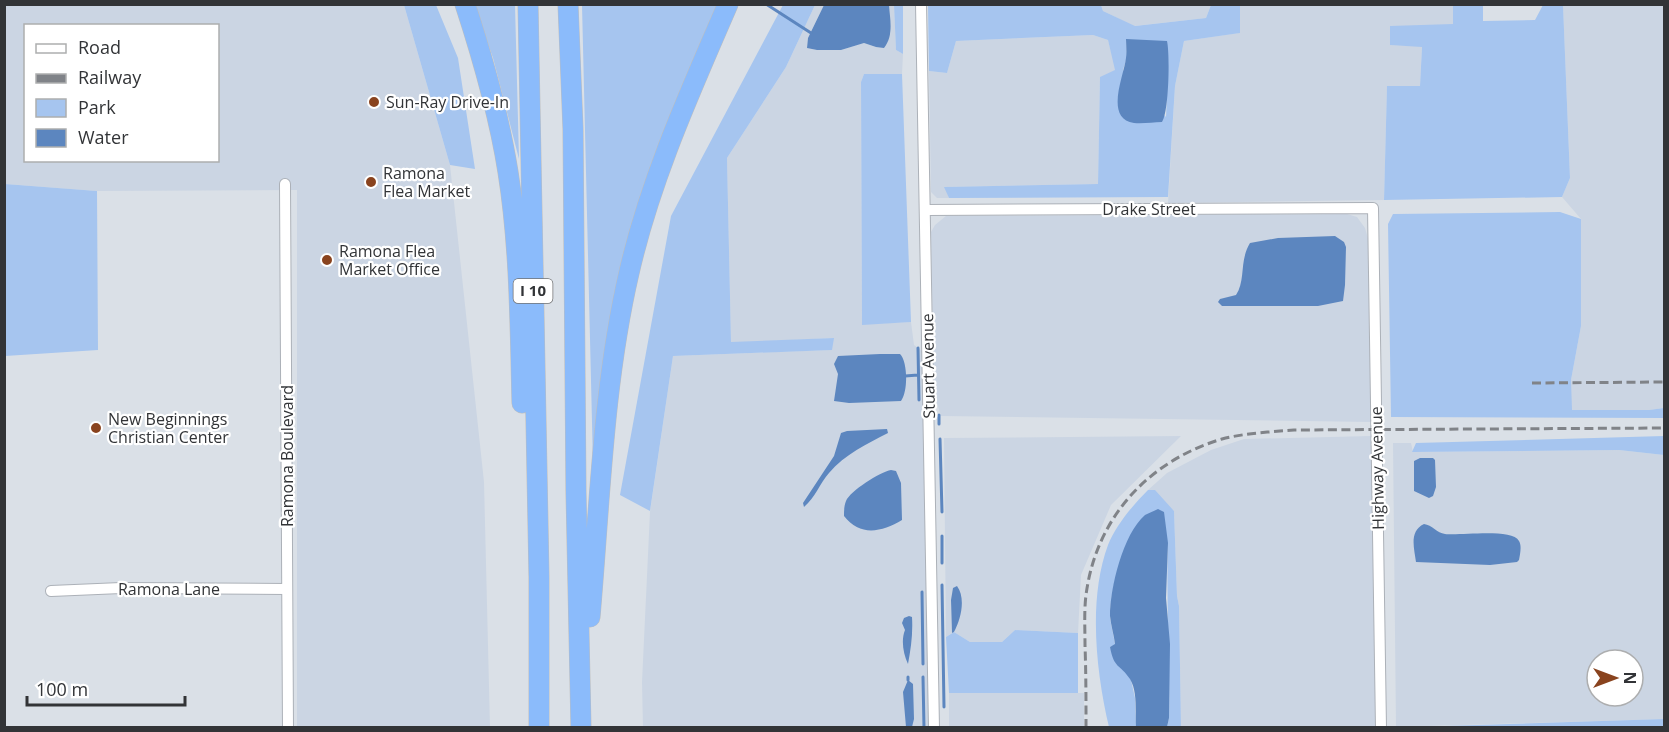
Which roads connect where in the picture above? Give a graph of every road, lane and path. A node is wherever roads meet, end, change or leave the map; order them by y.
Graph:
1 (465, 4) edge
2 (528, 4) edge
3 (568, 4) edge
4 (728, 4) edge
5 (743, 4) edge
6 (921, 4) edge
7 (683, 110) junction
8 (285, 184) dead end
9 (1373, 208) joint
10 (926, 210) junction
11 (539, 577) junction
12 (287, 588) junction
13 (51, 591) dead end
14 (580, 672) junction
15 (288, 728) edge
16 (539, 728) edge
17 (581, 728) edge
18 (934, 728) edge
19 (1381, 728) edge

1 - 11 highway
2 - 11 highway, I 10
3 - 14 highway, I 10
4 - 7 highway
5 - 7 highway
6 - 10 street, Stuart Avenue
7 - 14 highway
8 - 12 street, Ramona Boulevard
9 - 10 street, Drake Street
9 - 19 street, Highway Avenue
10 - 18 street, Stuart Avenue
11 - 16 highway, I 10
12 - 13 street, Ramona Lane
12 - 15 street, Ramona Boulevard
14 - 17 highway, I 10

